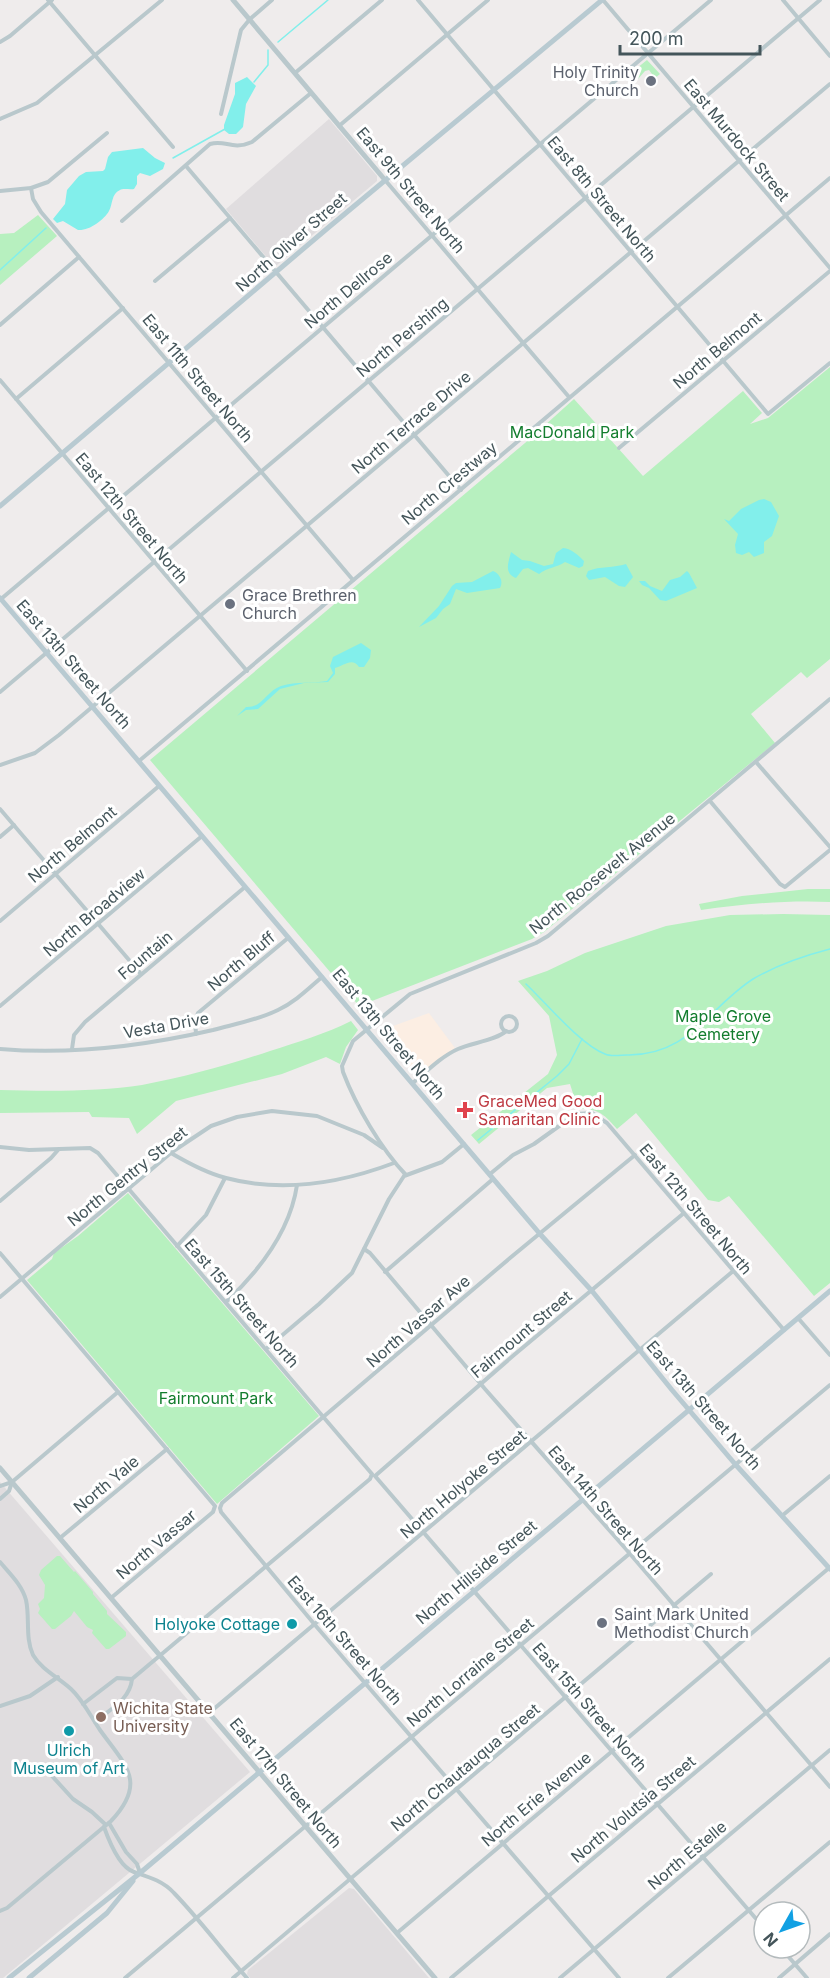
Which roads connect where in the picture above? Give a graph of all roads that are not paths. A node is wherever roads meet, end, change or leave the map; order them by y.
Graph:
1 (162, 0) edge
2 (233, 0) edge
3 (272, 0) edge
4 (382, 0) edge
5 (418, 0) edge
6 (488, 0) edge
7 (602, 0) edge
8 (711, 0) edge
9 (783, 0) edge
10 (820, 0) edge
11 (50, 1) edge
12 (798, 18) junction
13 (250, 19) junction
14 (447, 35) junction
15 (0, 42) edge
16 (648, 53) junction
17 (96, 56) junction
18 (830, 56) edge
19 (294, 73) junction
20 (830, 84) edge
21 (494, 90) junction
22 (311, 93) junction
23 (693, 107) junction
24 (221, 114) dead end
25 (0, 119) edge
26 (339, 126) junction
27 (107, 133) dead end
28 (540, 144) junction
29 (173, 147) dead end
30 (740, 161) junction
31 (186, 166) junction
32 (830, 178) edge
33 (385, 180) junction
34 (31, 188) junction
35 (0, 191) edge
36 (585, 198) junction
37 (786, 215) junction
38 (230, 219) junction
39 (122, 221) dead end
40 (431, 235) junction
41 (631, 252) junction
42 (79, 256) junction
43 (830, 269) edge
44 (276, 273) junction
45 (155, 281) dead end
46 (477, 289) junction
47 (677, 307) junction
48 (123, 308) junction
49 (0, 325) edge
50 (322, 328) junction
51 (523, 343) junction
52 (722, 361) junction
53 (169, 363) junction
54 (830, 363) edge
55 (0, 380) edge
56 (368, 381) junction
57 (569, 397) junction
58 (15, 399) junction
59 (215, 417) junction
60 (414, 435) junction
61 (619, 448) dead end
62 (62, 454) junction
63 (261, 471) junction
64 (460, 490) junction
65 (0, 506) edge
66 (108, 508) junction
67 (307, 525) junction
68 (153, 562) junction
69 (353, 580) junction
70 (0, 599) edge
71 (200, 616) junction
72 (46, 652) junction
73 (246, 670) junction
74 (0, 692) edge
75 (829, 701) edge
76 (93, 706) junction
77 (139, 761) junction
78 (756, 762) junction
79 (0, 765) edge
80 (160, 785) junction
81 (710, 801) junction
82 (0, 809) edge
83 (14, 825) junction
84 (202, 835) junction
85 (0, 837) edge
86 (830, 849) edge
87 (56, 874) junction
88 (246, 886) junction
89 (0, 921) edge
90 (98, 924) junction
91 (289, 937) junction
92 (141, 974) junction
93 (322, 976) junction
94 (0, 1006) edge
95 (367, 1029) junction
96 (506, 1031) junction
97 (196, 1034) junction
98 (0, 1049) edge
99 (72, 1050) junction
100 (413, 1083) junction
101 (464, 1143) junction
102 (0, 1147) edge
103 (58, 1149) junction
104 (386, 1150) junction
105 (171, 1153) junction
106 (634, 1155) junction
107 (394, 1163) junction
108 (406, 1175) junction
109 (492, 1176) junction
110 (225, 1178) junction
111 (297, 1185) junction
112 (128, 1189) junction
113 (0, 1201) edge
114 (684, 1213) junction
115 (540, 1234) junction
116 (177, 1246) junction
117 (364, 1249) junction
118 (0, 1253) edge
119 (385, 1272) junction
120 (732, 1272) junction
121 (22, 1278) junction
122 (592, 1291) junction
123 (830, 1291) edge
124 (0, 1297) edge
125 (226, 1302) junction
126 (798, 1318) junction
127 (431, 1325) junction
128 (784, 1330) junction
129 (266, 1349) junction
130 (639, 1350) junction
131 (830, 1355) edge
132 (480, 1383) junction
133 (830, 1385) edge
134 (118, 1392) junction
135 (690, 1411) junction
136 (325, 1416) junction
137 (531, 1443) junction
138 (167, 1449) junction
139 (735, 1464) junction
140 (0, 1468) edge
141 (374, 1475) junction
142 (830, 1476) edge
143 (12, 1482) junction
144 (0, 1486) edge
145 (0, 1499) edge
146 (582, 1500) junction
147 (218, 1508) junction
148 (783, 1515) junction
149 (424, 1532) junction
150 (60, 1538) junction
151 (629, 1553) junction
152 (0, 1562) edge
153 (266, 1566) junction
154 (830, 1568) edge
155 (711, 1574) dead end
156 (474, 1591) junction
157 (111, 1598) junction
158 (674, 1606) junction
159 (315, 1625) junction
160 (520, 1645) junction
161 (160, 1655) junction
162 (830, 1659) edge
163 (720, 1660) junction
164 (58, 1677) junction
165 (132, 1679) junction
166 (366, 1683) junction
167 (566, 1698) junction
168 (83, 1704) junction
169 (0, 1706) edge
170 (765, 1712) junction
171 (209, 1713) junction
172 (95, 1722) junction
173 (412, 1736) junction
174 (612, 1750) junction
175 (830, 1750) edge
176 (812, 1766) junction
177 (259, 1772) junction
178 (52, 1776) dead end
179 (830, 1787) edge
180 (458, 1790) junction
181 (657, 1803) junction
182 (106, 1825) junction
183 (305, 1826) junction
184 (830, 1842) edge
185 (504, 1843) junction
186 (703, 1857) junction
187 (140, 1873) junction
188 (351, 1880) junction
189 (549, 1895) junction
190 (748, 1910) junction
191 (0, 1911) edge
192 (752, 1914) edge
193 (196, 1919) junction
194 (397, 1933) junction
195 (830, 1934) edge
196 (595, 1949) junction
197 (792, 1960) edge
198 (795, 1964) junction
199 (22, 1967) junction
200 (241, 1972) junction
201 (9, 1978) edge
202 (30, 1978) edge
203 (125, 1978) edge
204 (233, 1978) edge
205 (246, 1978) edge
206 (435, 1978) edge
207 (451, 1978) edge
208 (560, 1978) edge
209 (619, 1978) edge
210 (668, 1978) edge
211 (779, 1978) edge
212 (807, 1978) edge

1 - 17 street
2 - 13 street, East 9th Street North
3 - 13 street
4 - 19 street
5 - 14 street, East 8th Street North
6 - 14 street
7 - 16 street, East Murdock Street
7 - 21 main road, North Oliver Street
8 - 16 street, North Dellrose
9 - 12 street
10 - 12 street, North Pershing
11 - 15 street
11 - 17 street
12 - 18 street
12 - 23 street, North Pershing
13 - 19 street, East 9th Street North
13 - 24 street
14 - 21 street, East 8th Street North
14 - 26 street
16 - 23 street, East Murdock Street
16 - 28 street, North Dellrose
17 - 25 street
17 - 29 street
19 - 22 street, East 9th Street North
20 - 30 street, North Terrace Drive
21 - 28 street, East 8th Street North
21 - 33 main road, North Oliver Street
22 - 26 street, East 9th Street North
22 - 31 street
23 - 30 street, East Murdock Street
23 - 36 street, North Pershing
26 - 33 street, East 9th Street North
27 - 34 street
28 - 36 street, East 8th Street North
28 - 40 street, North Dellrose
30 - 37 street, East Murdock Street
30 - 41 street, North Terrace Drive
31 - 38 street
31 - 39 street
32 - 37 street, North Crestway
33 - 40 street, East 9th Street North
33 - 44 main road, North Oliver Street
34 - 35 street
34 - 42 street, East 11th Street North
36 - 41 street, East 8th Street North
36 - 46 street, North Pershing
37 - 43 street, East Murdock Street
37 - 47 street, North Crestway
38 - 44 street
38 - 45 street
40 - 46 street, East 9th Street North
40 - 50 street, North Dellrose
41 - 47 street, East 8th Street North
41 - 51 street, North Terrace Drive
42 - 48 street, East 11th Street North
42 - 49 street
43 - 52 street, North Belmont
44 - 50 street
44 - 53 main road, North Oliver Street
46 - 51 street, East 9th Street North
46 - 56 street, North Pershing
47 - 52 street, East 8th Street North
47 - 57 street, North Crestway
48 - 53 street, East 11th Street North
48 - 58 street
50 - 56 street
50 - 59 street, North Dellrose
51 - 57 street, East 9th Street North
51 - 60 street, North Terrace Drive
52 - 54 street, East 8th Street North
52 - 61 street, North Belmont
53 - 59 street, East 11th Street North
53 - 62 main road, North Oliver Street
55 - 58 street, East 12th Street North
56 - 60 street
56 - 63 street, North Pershing
57 - 64 street, North Crestway
58 - 62 street, East 12th Street North
59 - 63 street, East 11th Street North
59 - 66 street, North Dellrose
60 - 64 street
60 - 67 street, North Terrace Drive
62 - 65 main road, North Oliver Street
62 - 66 street, East 12th Street North
63 - 67 street, East 11th Street North
63 - 68 street, North Pershing
64 - 69 street, North Crestway
66 - 68 street, East 12th Street North
66 - 70 street, North Dellrose
67 - 69 street, East 11th Street North
67 - 71 street, North Terrace Drive
68 - 71 street, East 12th Street North
68 - 72 street, North Pershing
69 - 73 street, North Crestway
70 - 72 main road, East 13th Street North
71 - 73 street, East 12th Street North
71 - 76 street, North Terrace Drive
72 - 74 street, North Pershing
72 - 76 main road, East 13th Street North
73 - 77 street, North Crestway
75 - 78 street, North Roosevelt Avenue
76 - 77 main road, East 13th Street North
76 - 79 street, North Terrace Drive
77 - 80 main road, East 13th Street North
78 - 81 street, North Roosevelt Avenue
78 - 86 street
80 - 84 main road, East 13th Street North
80 - 87 street, North Belmont
81 - 86 street
81 - 95 street, North Roosevelt Avenue
82 - 83 street
83 - 85 street
83 - 87 street
84 - 88 main road, East 13th Street North
84 - 90 street, North Broadview
87 - 89 street, North Belmont
87 - 90 street
88 - 91 main road, East 13th Street North
88 - 92 street, Fountain
90 - 92 street
90 - 94 street, North Broadview
91 - 93 main road, East 13th Street North
91 - 97 street, North Bluff
92 - 99 street, Fountain
93 - 95 main road, East 13th Street North
93 - 97 street, Vesta Drive
95 - 100 main road, East 13th Street North
95 - 104 street, North Roosevelt Avenue
96 - 96 street
96 - 100 street
97 - 99 street, Vesta Drive
98 - 99 street, Vesta Drive
100 - 101 main road, East 13th Street North
101 - 108 street
101 - 109 main road, East 13th Street North
102 - 103 street
103 - 112 street, East 15th Street North
103 - 113 street
104 - 105 street, North Gentry Street
104 - 107 street
105 - 110 street
105 - 112 street, North Gentry Street
106 - 109 street, East 12th Street North
106 - 114 street, East 12th Street North
106 - 115 street, North Vassar Ave
107 - 108 street
107 - 111 street
108 - 117 street
109 - 115 main road, East 13th Street North
109 - 119 street
110 - 111 street
110 - 116 street
111 - 125 street
112 - 116 street, East 15th Street North
112 - 121 street, North Gentry Street
114 - 120 street, East 12th Street North
114 - 122 street, Fairmount Street
115 - 122 main road, East 13th Street North
115 - 127 street, North Vassar Ave
116 - 125 street, East 15th Street North
117 - 119 street, East 14th Street North
117 - 129 street
118 - 121 street, East 16th Street North
119 - 127 street, East 14th Street North
120 - 128 street, East 12th Street North
120 - 130 street, North Holyoke Street
121 - 124 street, North Gentry Street
121 - 134 street, East 16th Street North
122 - 130 main road, East 13th Street North
122 - 132 street, Fairmount Street
123 - 126 main road, North Hillside Street
125 - 129 street, East 15th Street North
126 - 128 main road, North Hillside Street
126 - 131 street
127 - 132 street, East 14th Street North
127 - 136 street, North Vassar Ave
128 - 135 main road, North Hillside Street
129 - 136 street, East 15th Street North
130 - 135 main road, East 13th Street North
130 - 137 street, North Holyoke Street
132 - 137 street, East 14th Street North
132 - 141 street, Fairmount Street
133 - 139 street, North Lorraine Street
134 - 138 street, East 16th Street North
134 - 143 street
135 - 139 main road, East 13th Street North
135 - 146 main road, North Hillside Street
136 - 141 street, East 15th Street North
136 - 147 street, North Vassar Ave
137 - 146 street, East 14th Street North
137 - 149 street, North Holyoke Street
138 - 147 street, East 16th Street North
138 - 150 street, North Yale
139 - 148 main road, East 13th Street North
139 - 151 street, North Lorraine Street
140 - 143 street, East 17th Street North
141 - 149 street, East 15th Street North
141 - 153 street, Fairmount Street
142 - 148 street
143 - 144 street
143 - 145 street
143 - 150 street, East 17th Street North
146 - 151 street, East 14th Street North
146 - 156 main road, North Hillside Street
147 - 153 street, East 16th Street North
147 - 157 street, North Vassar
148 - 154 main road, East 13th Street North
149 - 156 street, East 15th Street North
149 - 159 street, North Holyoke Street
150 - 157 street, East 17th Street North
151 - 158 street, East 14th Street North
151 - 160 street, North Lorraine Street
152 - 164 street
153 - 159 street, East 16th Street North
153 - 161 street, Fairmount Street
154 - 163 street, North Erie Avenue
155 - 158 street, North Chautauqua Street
156 - 160 street, East 15th Street North
156 - 166 main road, North Hillside Street
157 - 161 street, East 17th Street North
158 - 163 street, East 14th Street North
158 - 167 street, North Chautauqua Street
159 - 166 street, East 16th Street North
159 - 171 street, North Holyoke Street
160 - 167 street, East 15th Street North
160 - 173 street, North Lorraine Street
161 - 165 street, Fairmount Street
161 - 171 street, East 17th Street North
162 - 170 street, North Volutsia Street
163 - 170 street, East 14th Street North
163 - 174 street, North Erie Avenue
164 - 168 street
164 - 169 street
165 - 168 street, Fairmount Street
165 - 172 street, Fairmount Street
166 - 173 street, East 16th Street North
166 - 177 main road, North Hillside Street
167 - 174 street, East 15th Street North
167 - 180 street, North Chautauqua Street
168 - 172 street
170 - 176 street, East 14th Street North
170 - 181 street, North Volutsia Street
171 - 177 street, East 17th Street North
172 - 182 street
173 - 180 street, East 16th Street North
173 - 183 street, North Lorraine Street
174 - 181 street, East 15th Street North
174 - 185 street, North Erie Avenue
175 - 176 street, North Estelle
176 - 179 street, East 14th Street North
176 - 186 street, North Estelle
177 - 183 street, East 17th Street North
177 - 187 main road, North Hillside Street
178 - 182 street
180 - 185 street, East 16th Street North
180 - 188 street, North Chautauqua Street
181 - 186 street, East 15th Street North
181 - 189 street, North Volutsia Street
182 - 187 street
182 - 187 street
182 - 191 street
183 - 188 street, East 17th Street North
183 - 193 street, North Lorraine Street
184 - 190 street
185 - 189 street, East 16th Street North
185 - 194 street, North Erie Avenue
186 - 190 street, East 15th Street North
186 - 196 street, North Estelle
187 - 193 street
187 - 199 main road, North Hillside Street
187 - 202 main road, North Hillside Street
188 - 194 street, East 17th Street North
188 - 200 street, North Chautauqua Street
189 - 196 street, East 16th Street North
189 - 207 street, North Volutsia Street
190 - 192 street, East 15th Street North
190 - 210 street
193 - 200 street
193 - 203 street, North Lorraine Street
194 - 206 street, East 17th Street North
195 - 198 street
196 - 208 street, North Estelle
196 - 209 street, East 16th Street North
197 - 198 street
198 - 211 street
198 - 212 street
199 - 201 main road, North Hillside Street
199 - 202 street
200 - 204 street, North Chautauqua Street
200 - 205 street

